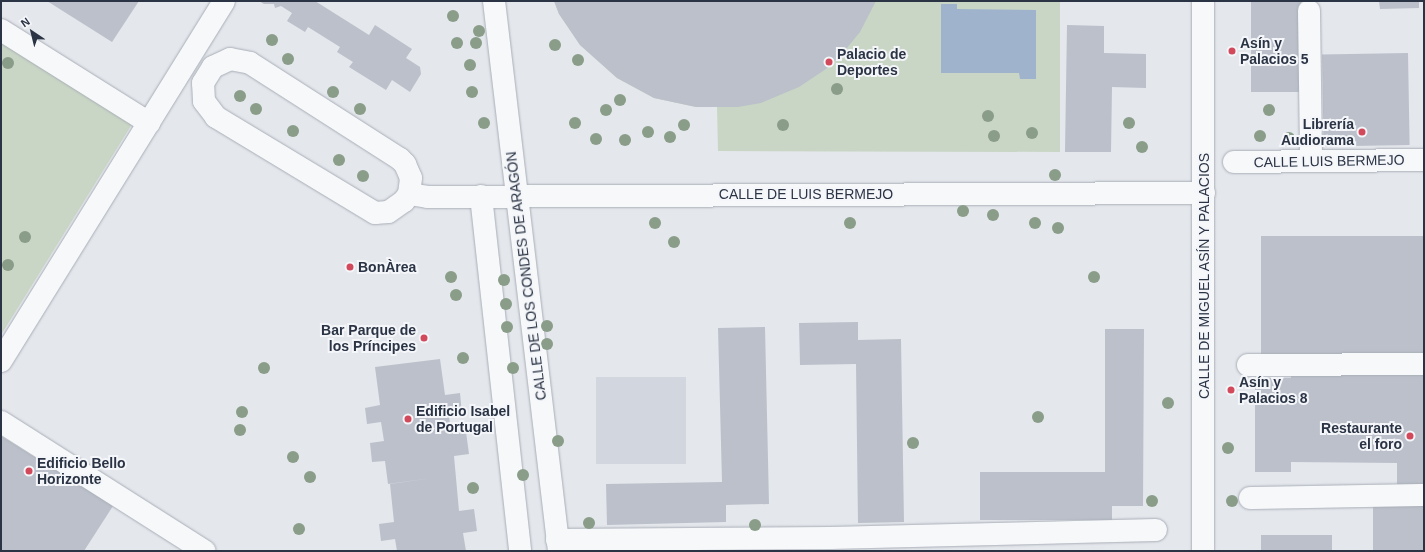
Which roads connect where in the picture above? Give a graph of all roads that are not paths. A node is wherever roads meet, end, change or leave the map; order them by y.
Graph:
1 (224, 1) edge
2 (494, 1) edge
3 (1203, 1) edge
4 (1309, 11) dead end
5 (1, 30) edge
6 (149, 123) junction
7 (1311, 160) junction
8 (1424, 160) edge
9 (1234, 162) dead end
10 (1204, 193) junction
11 (409, 194) junction
12 (481, 196) junction
13 (516, 196) junction
14 (1, 361) edge
15 (1424, 364) edge
16 (1248, 365) dead end
17 (1, 422) edge
18 (1424, 494) edge
19 (1250, 498) dead end
20 (1156, 530) dead end
21 (558, 546) edge
22 (203, 551) edge
23 (520, 551) edge
24 (1203, 551) edge

1 - 6 street
2 - 13 street, CALLE DE LOS CONDES DE ARAGÓN
3 - 10 street, CALLE DE MIGUEL ASÍN Y PALACIOS
4 - 7 street
5 - 6 street
6 - 14 street
7 - 8 street, CALLE LUIS BERMEJO
7 - 9 street, CALLE LUIS BERMEJO
10 - 13 street, CALLE DE LUIS BERMEJO
10 - 24 street, CALLE DE MIGUEL ASÍN Y PALACIOS
11 - 11 street
11 - 12 street, CALLE DE LUIS BERMEJO
12 - 13 street, CALLE DE LUIS BERMEJO
12 - 23 street
13 - 21 street, CALLE DE LOS CONDES DE ARAGÓN
15 - 16 street
17 - 22 street
18 - 19 street
20 - 21 street

